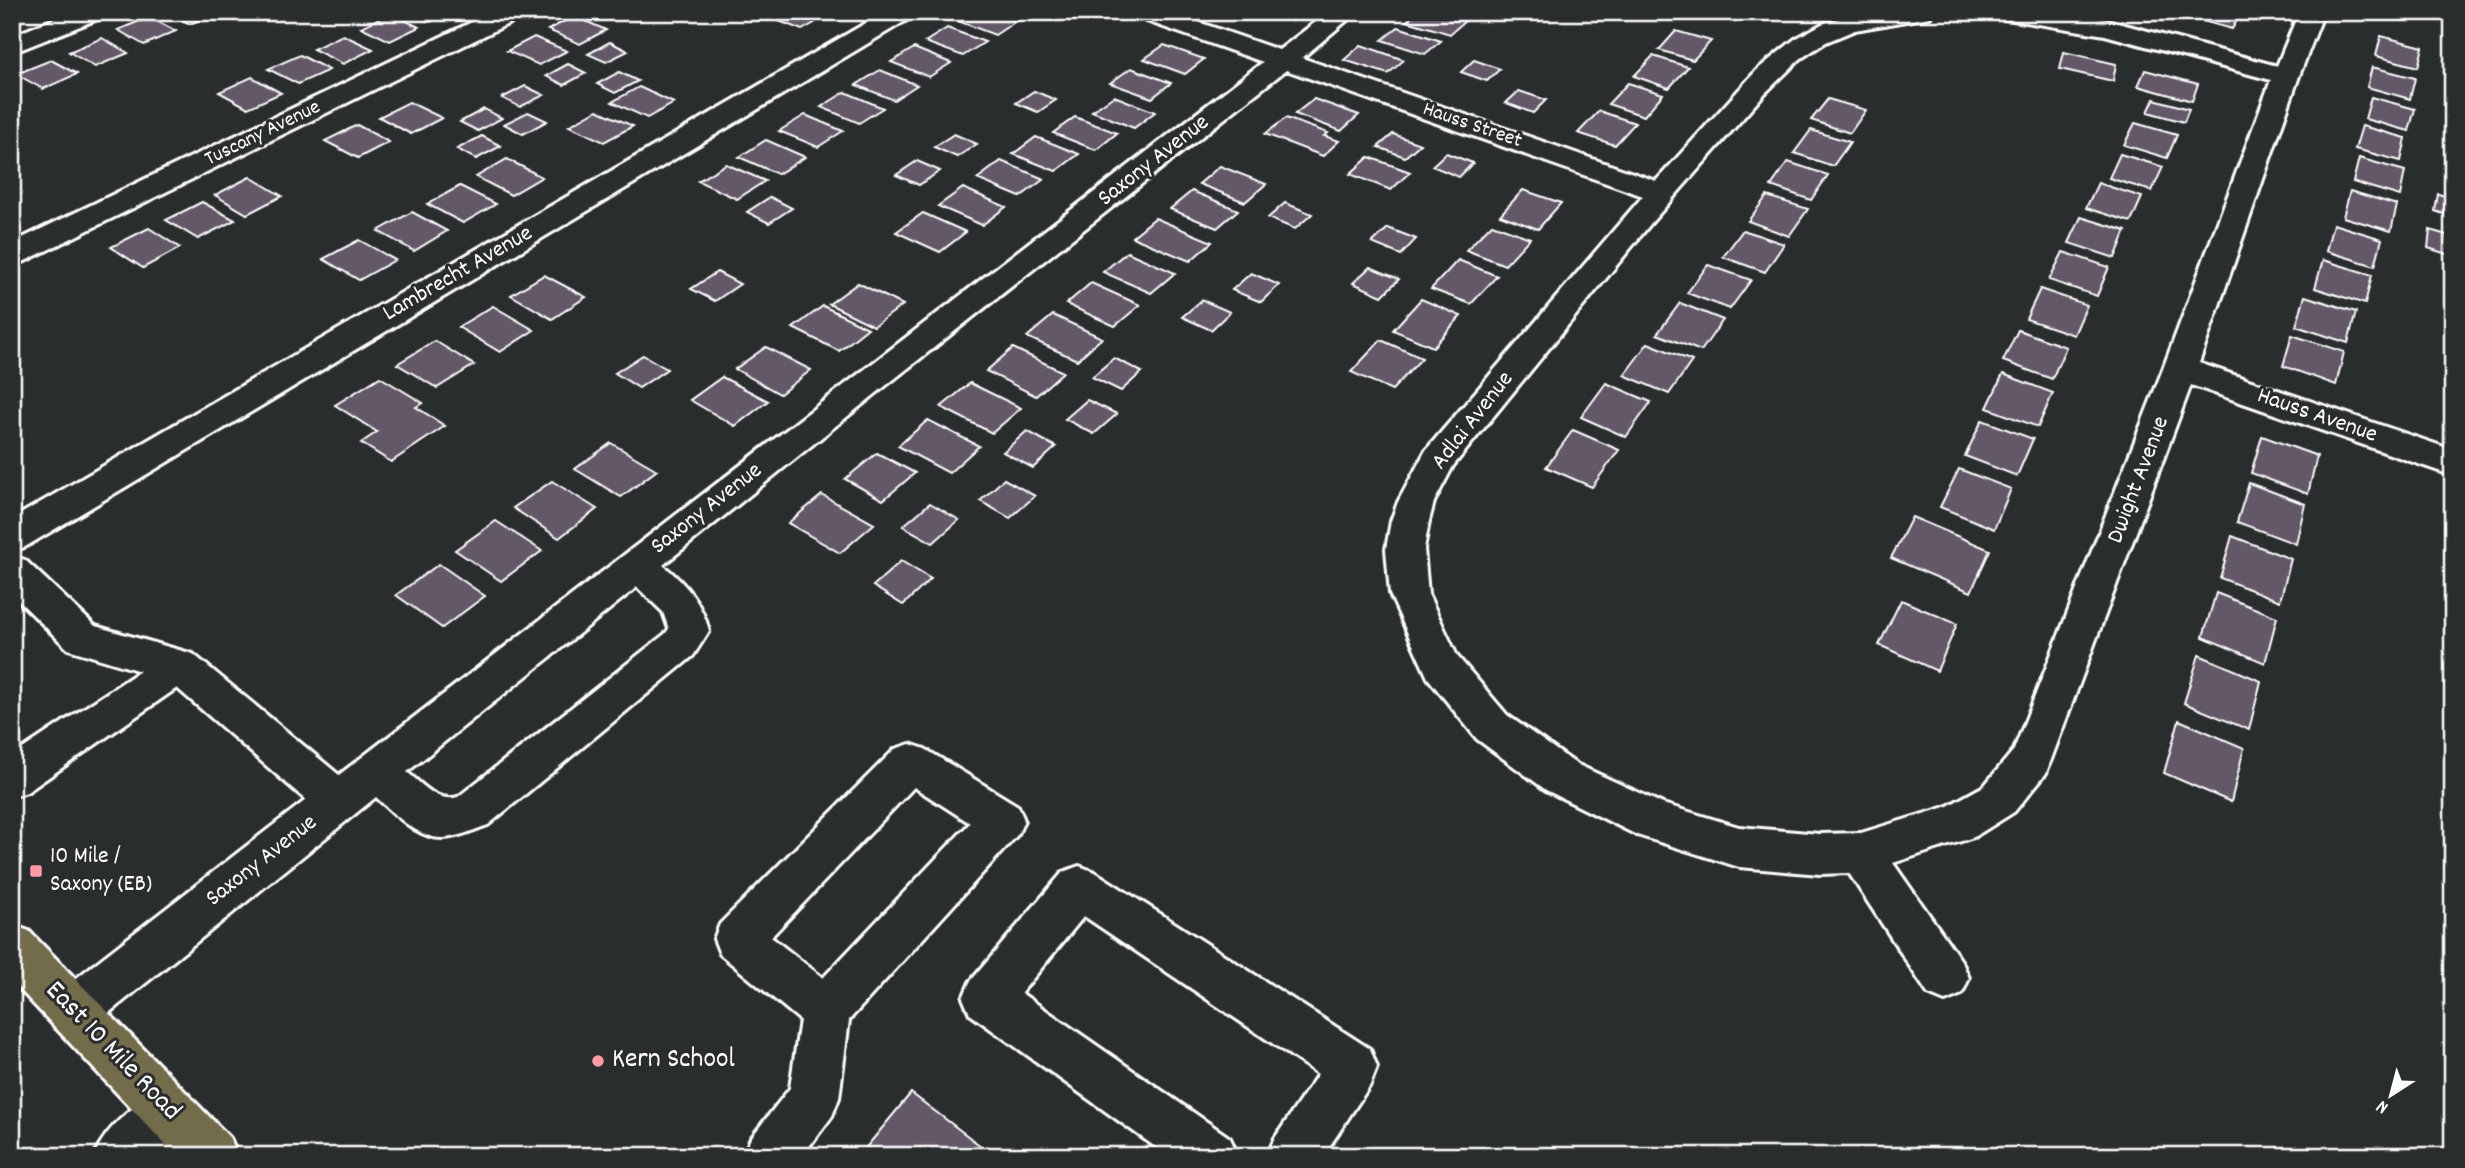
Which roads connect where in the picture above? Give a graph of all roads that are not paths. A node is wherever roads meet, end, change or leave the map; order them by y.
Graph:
1 (94, 12) edge
2 (513, 12) edge
3 (904, 12) edge
4 (1144, 12) edge
5 (1345, 12) edge
6 (2007, 12) edge
7 (2312, 12) edge
8 (1906, 13) edge
9 (12, 46) edge
10 (1284, 60) junction
11 (2286, 76) junction
12 (1660, 192) junction
13 (12, 255) edge
14 (2180, 369) junction
15 (2453, 463) edge
16 (12, 537) edge
17 (636, 565) junction
18 (12, 570) edge
19 (178, 666) junction
20 (376, 771) junction
21 (12, 779) edge
22 (338, 801) junction
23 (1861, 853) junction
24 (12, 947) edge
25 (1945, 978) dead end
26 (826, 1010) junction
27 (73, 1011) junction
28 (170, 1112) junction
29 (120, 1156) edge
30 (212, 1156) edge
31 (769, 1156) edge
32 (1212, 1156) edge
33 (1293, 1156) edge

1 - 9 street
2 - 13 street, Tuscany Avenue
3 - 16 street, Lambrecht Avenue
4 - 10 street
5 - 10 street, Saxony Avenue
6 - 11 street
7 - 11 street, Dwight Avenue
8 - 12 street, Adlai Avenue
10 - 12 street, Hauss Street
10 - 17 street, Saxony Avenue
11 - 14 street, Dwight Avenue
12 - 23 street, Adlai Avenue
14 - 15 street, Hauss Avenue
14 - 23 street, Dwight Avenue
17 - 20 street, Saxony Avenue
17 - 20 street
18 - 19 street
19 - 21 street
19 - 22 street
20 - 22 street, Saxony Avenue
22 - 27 street, Saxony Avenue
23 - 25 street
24 - 27 main road, East 10 Mile Road
26 - 26 street
26 - 31 street
27 - 28 main road, East 10 Mile Road
28 - 29 street
28 - 30 main road, East 10 Mile Road
32 - 33 street

